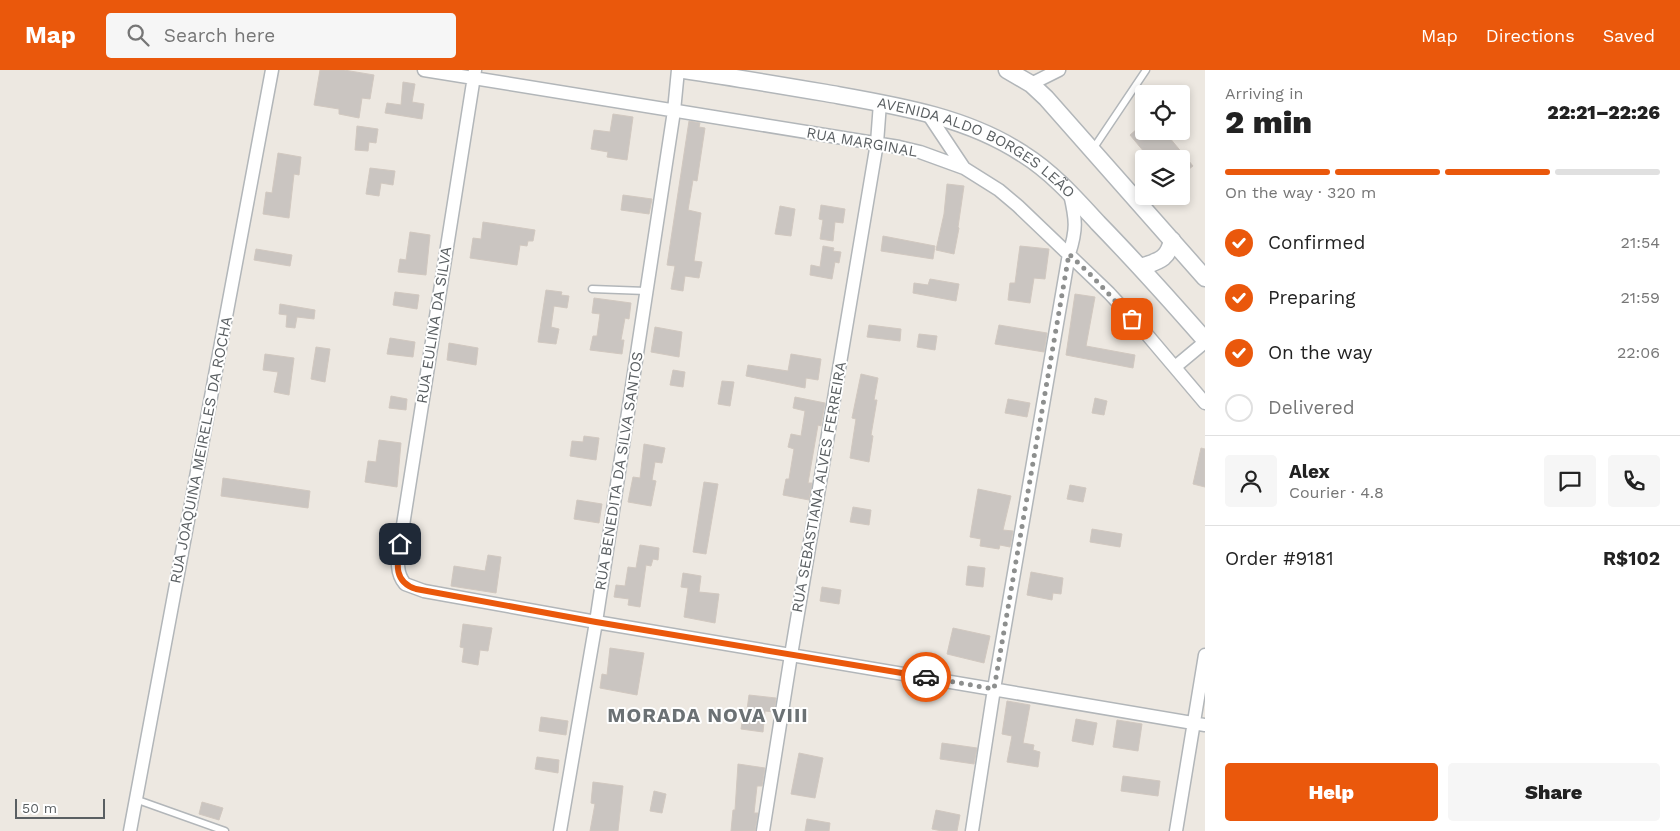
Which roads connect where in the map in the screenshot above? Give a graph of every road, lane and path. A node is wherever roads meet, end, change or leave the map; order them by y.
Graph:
1 (272, 70) edge
2 (424, 70) edge
3 (678, 70) edge
4 (684, 70) edge
5 (1007, 70) edge
6 (1059, 70) edge
7 (1146, 70) edge
8 (474, 74) edge
9 (773, 77) edge
10 (1031, 84) junction
11 (880, 103) junction
12 (674, 111) junction
13 (928, 114) junction
14 (877, 143) junction
15 (1092, 150) junction
16 (964, 168) junction
17 (1070, 194) junction
18 (1172, 240) junction
19 (1069, 254) junction
20 (1141, 267) junction
21 (1205, 278) edge
22 (592, 289) dead end
23 (646, 291) junction
24 (1205, 341) edge
25 (1175, 367) junction
26 (1205, 404) edge
27 (596, 622) junction
28 (791, 655) junction
29 (1205, 655) edge
30 (994, 689) junction
31 (1199, 724) edge
32 (135, 799) junction
33 (130, 831) edge
34 (225, 831) edge
35 (560, 831) edge
36 (764, 831) edge
37 (972, 831) edge
38 (1176, 831) edge

1 - 32 street, RUA JOAQUINA MEIRELES DA ROCHA
2 - 8 street, RUA MARGINAL
3 - 12 street, RUA BENEDITA DA SILVA SANTOS
4 - 9 street, AVENIDA ALDO BORGES LEÃO
5 - 10 street
6 - 10 street
7 - 15 lane
8 - 12 street, RUA MARGINAL
8 - 27 street, RUA EULINA DA SILVA
9 - 11 street, AVENIDA ALDO BORGES LEÃO
10 - 15 street
11 - 13 street, AVENIDA ALDO BORGES LEÃO
11 - 14 street, RUA SEBASTIANA ALVES FERREIRA
12 - 14 street, RUA MARGINAL
12 - 23 street, RUA BENEDITA DA SILVA SANTOS
13 - 16 street
13 - 17 street, AVENIDA ALDO BORGES LEÃO
14 - 16 street, RUA MARGINAL
14 - 28 street, RUA SEBASTIANA ALVES FERREIRA
15 - 18 street
16 - 19 street, RUA MARGINAL
17 - 19 street
17 - 20 street, AVENIDA ALDO BORGES LEÃO
18 - 20 street
18 - 21 street
19 - 25 street, RUA MARGINAL
19 - 30 street
20 - 24 street, AVENIDA ALDO BORGES LEÃO
22 - 23 lane
23 - 27 street, RUA BENEDITA DA SILVA SANTOS
24 - 25 street
25 - 26 street, RUA MARGINAL
27 - 28 street
27 - 35 street, RUA BENEDITA DA SILVA SANTOS
28 - 30 street
28 - 36 street, RUA SEBASTIANA ALVES FERREIRA
29 - 31 street
30 - 31 street
30 - 37 street
31 - 38 street
32 - 33 street, RUA JOAQUINA MEIRELES DA ROCHA
32 - 34 lane

